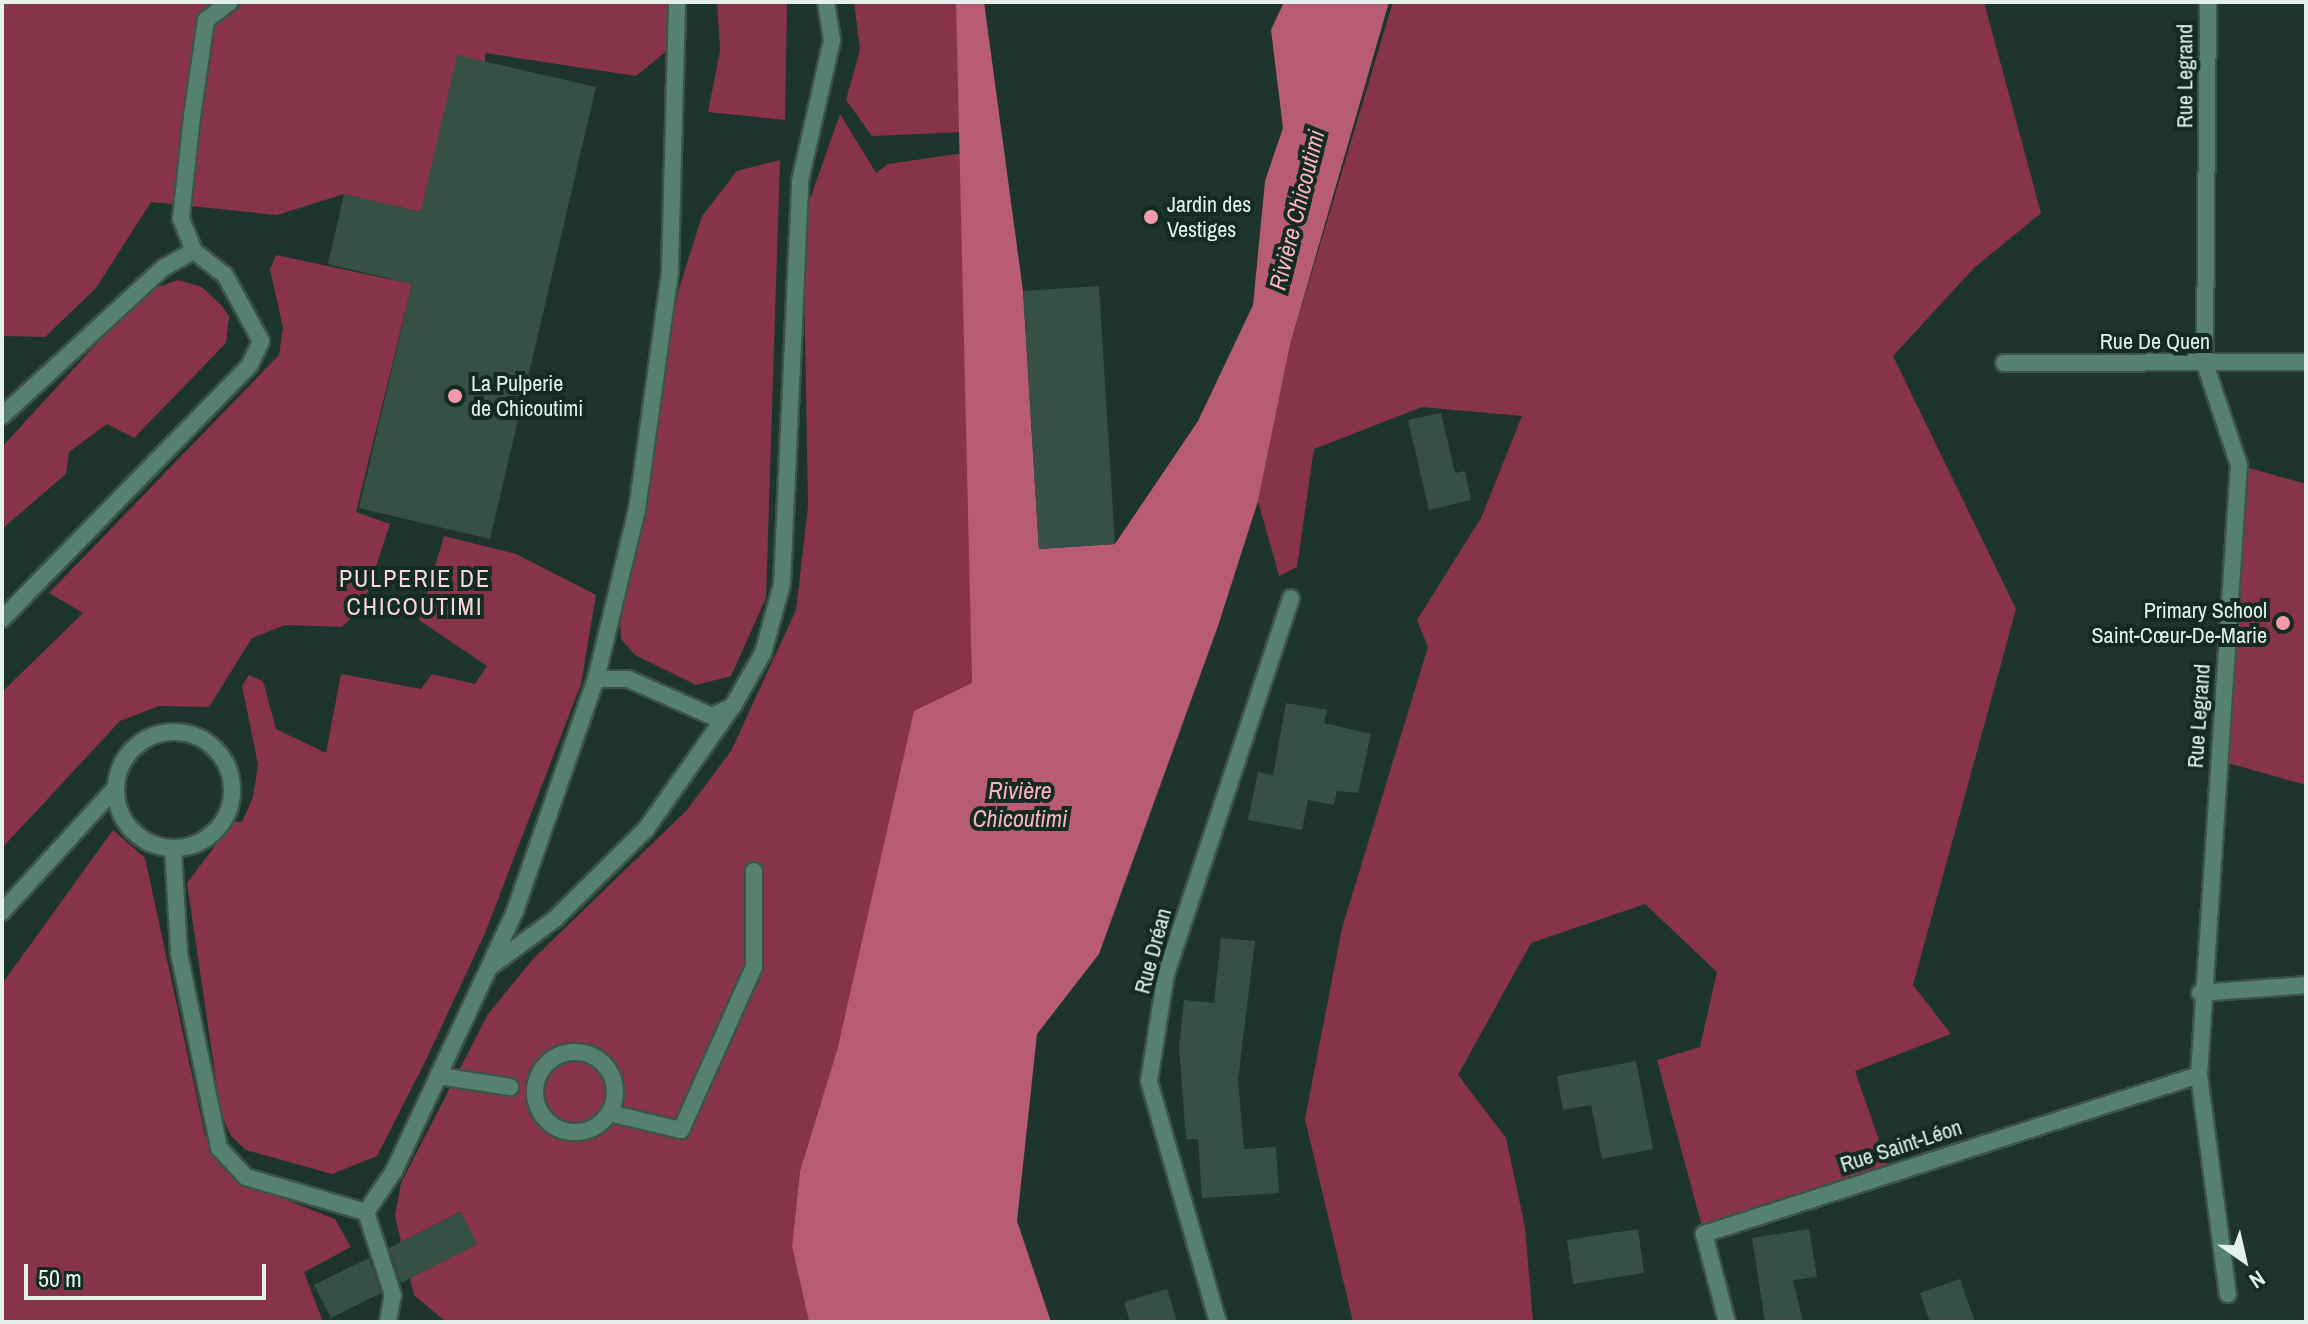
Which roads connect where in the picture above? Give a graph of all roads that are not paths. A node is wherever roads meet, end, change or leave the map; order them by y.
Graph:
1 (230, 2) edge
2 (677, 2) edge
3 (826, 2) edge
4 (2208, 2) edge
5 (194, 251) junction
6 (2306, 362) edge
7 (2004, 363) dead end
8 (2205, 364) junction
9 (2, 416) edge
10 (1291, 598) dead end
11 (2, 619) edge
12 (596, 679) junction
13 (733, 706) junction
14 (116, 787) junction
15 (173, 848) junction
16 (754, 871) dead end
17 (2, 912) edge
18 (489, 967) junction
19 (2306, 985) edge
20 (2200, 993) junction
21 (2199, 1075) junction
22 (439, 1076) junction
23 (510, 1087) dead end
24 (609, 1113) junction
25 (366, 1212) junction
26 (2228, 1294) dead end
27 (388, 1322) edge
28 (1218, 1322) edge
29 (1727, 1322) edge

1 - 5 street
2 - 12 street
3 - 13 street
4 - 8 street, Rue Legrand
5 - 9 street
5 - 11 street
6 - 8 street, Rue De Quen
7 - 8 street, Rue De Quen
8 - 20 street, Rue Legrand
10 - 28 street, Rue Dréan
12 - 13 street
12 - 18 street
13 - 18 street
14 - 15 street
14 - 15 street
14 - 17 street
15 - 25 street
16 - 24 street
18 - 22 street
19 - 20 street
20 - 21 street, Rue Legrand
21 - 26 street, Rue Legrand
21 - 29 street, Rue Saint-Léon
22 - 23 street
22 - 25 street
24 - 24 street
25 - 27 street

